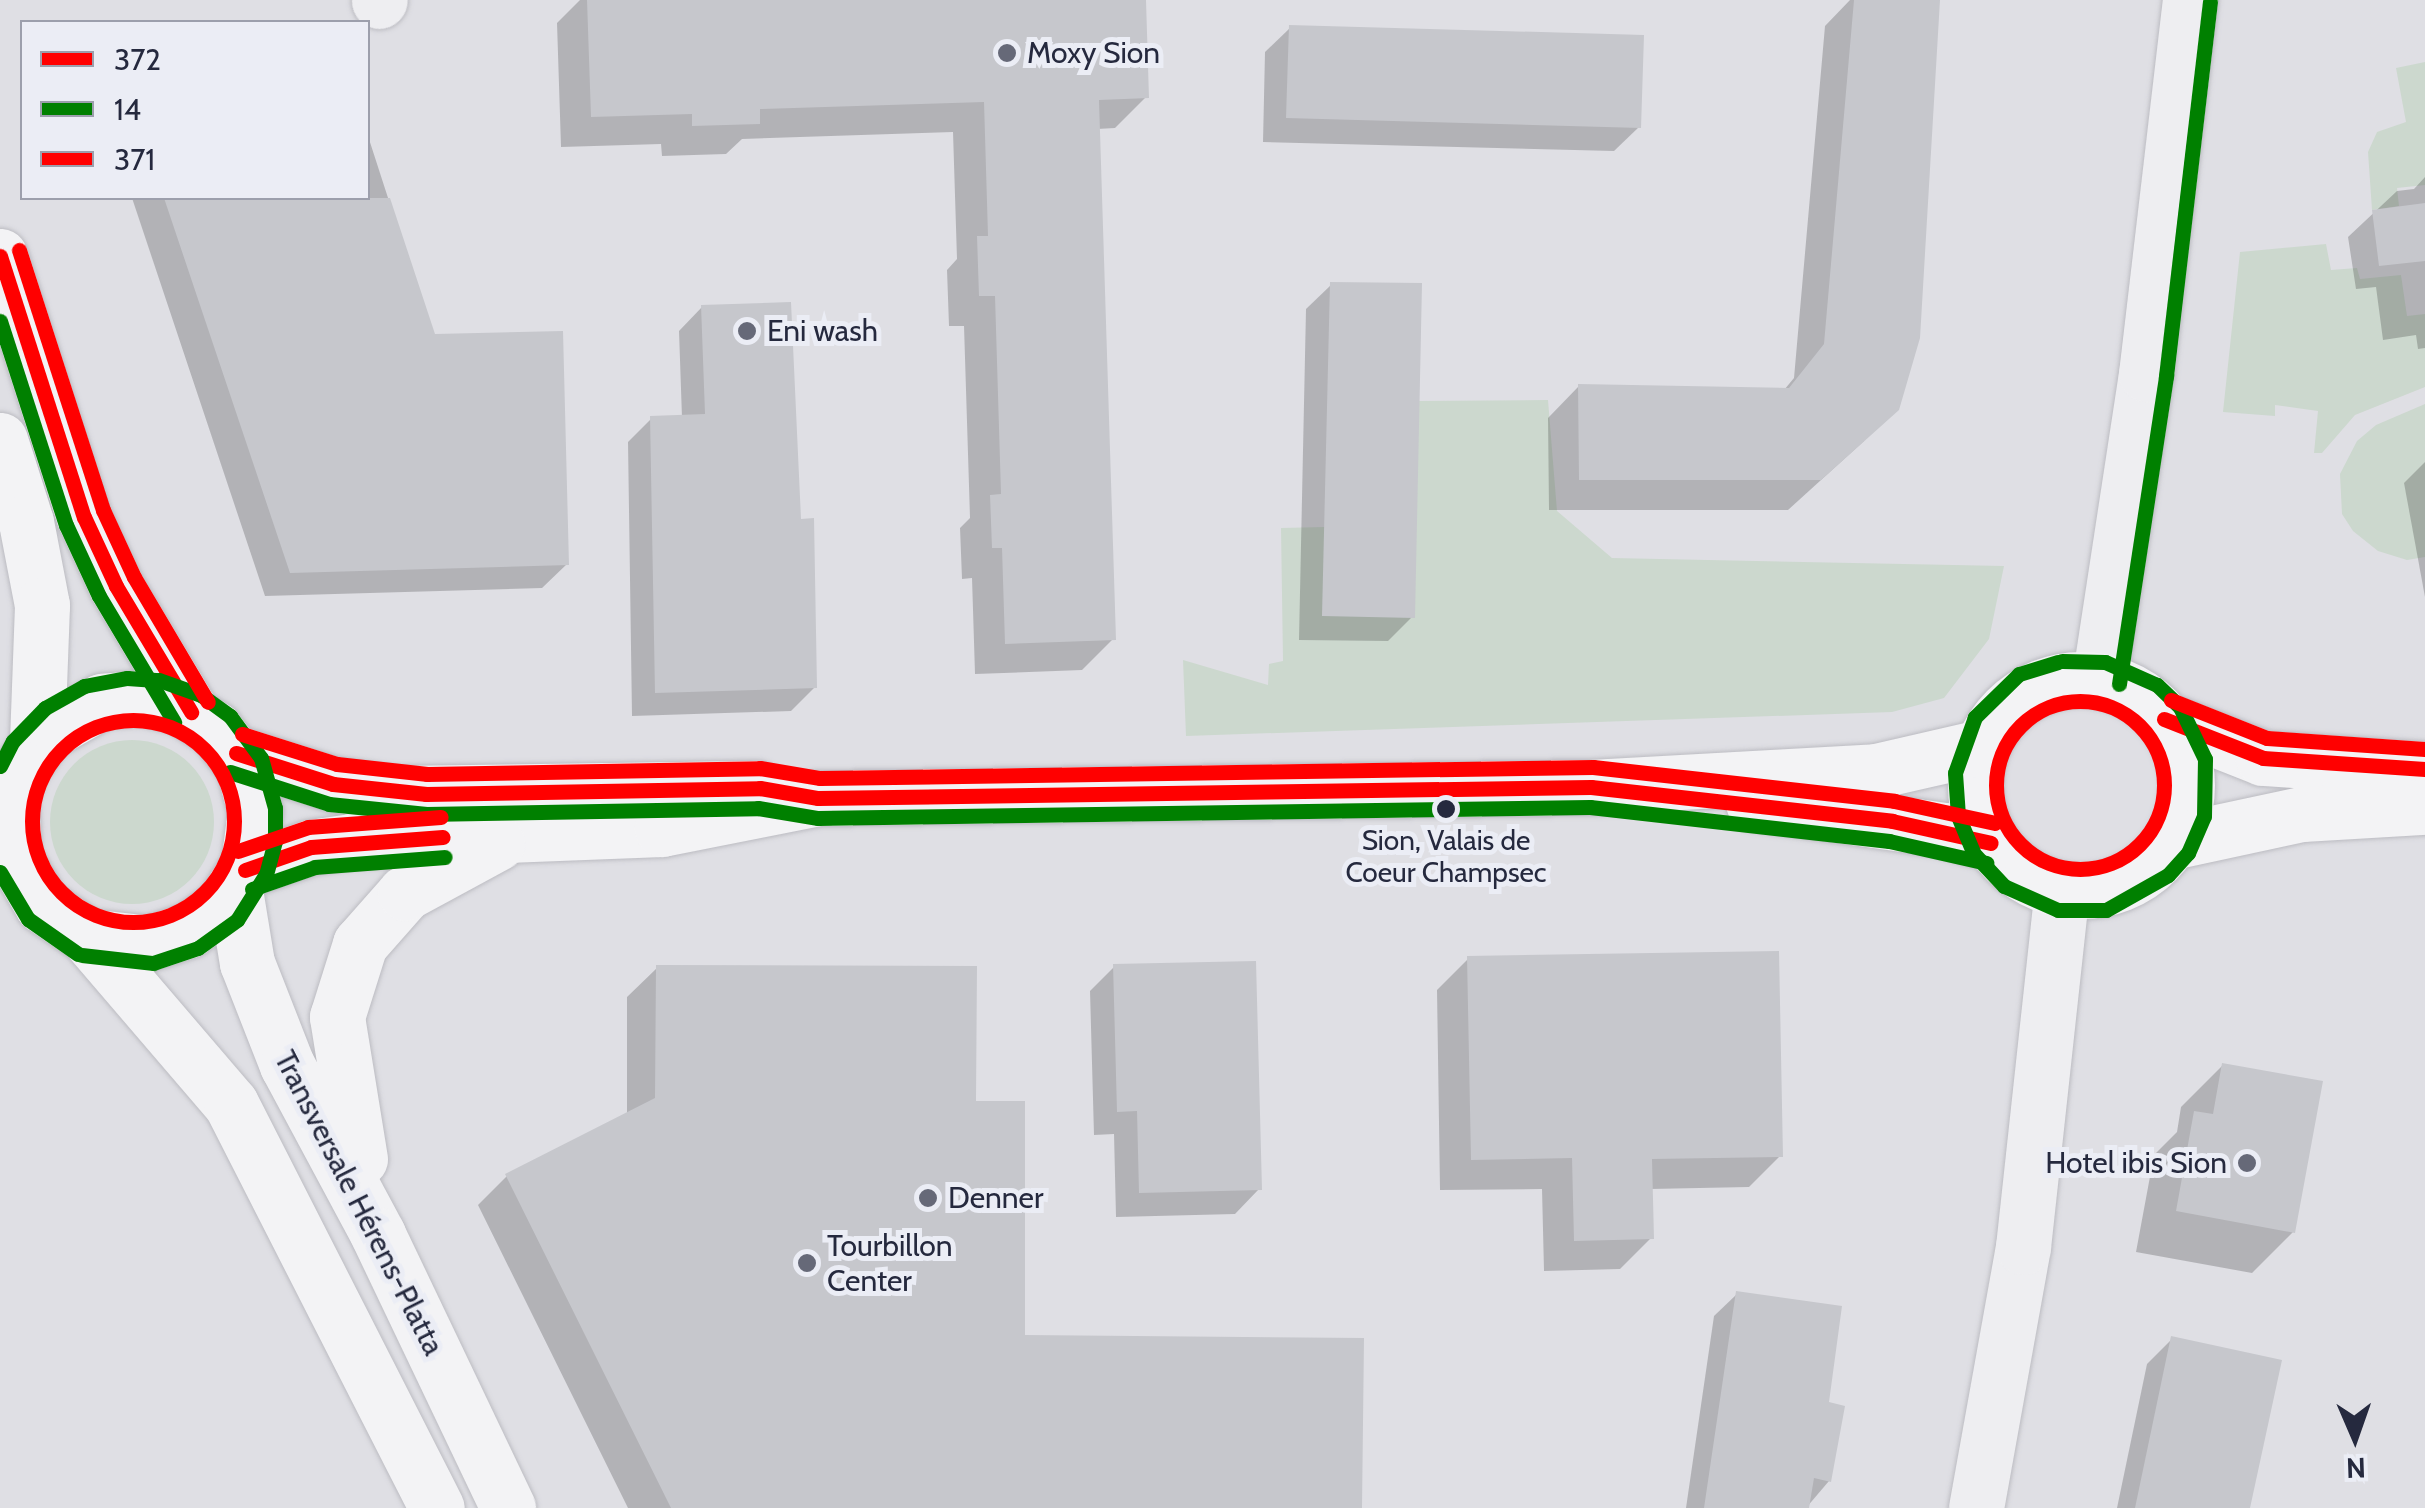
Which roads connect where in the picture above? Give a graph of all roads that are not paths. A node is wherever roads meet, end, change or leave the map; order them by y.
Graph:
1 (2190, 0) edge
2 (0, 256) edge
3 (0, 440) edge
4 (2098, 681) junction
5 (191, 712) junction
6 (2164, 719) junction
7 (1982, 747) junction
8 (236, 753) junction
9 (2425, 769) edge
10 (18, 770) edge
11 (1591, 786) junction
12 (818, 798) junction
13 (2425, 807) edge
14 (509, 836) junction
15 (2170, 842) junction
16 (1991, 843) junction
17 (240, 880) junction
18 (2062, 890) junction
19 (0, 906) edge
20 (75, 929) junction
21 (378, 1235) junction
22 (437, 1508) edge
23 (508, 1508) edge
24 (1976, 1508) edge

1 - 4 street
2 - 5 street
3 - 10 street
4 - 6 street
4 - 7 street
5 - 8 street
5 - 10 street
6 - 9 street
6 - 15 street
7 - 11 street
7 - 16 street
8 - 12 street
8 - 17 street
10 - 20 street
11 - 12 street
11 - 16 street
12 - 14 street
13 - 15 street
14 - 17 street
14 - 21 street
15 - 18 street
16 - 18 street
17 - 20 street
17 - 21 street, Transversale Hérens-Platta
18 - 24 street
19 - 20 street
20 - 22 street
21 - 23 street, Transversale Hérens-Platta

